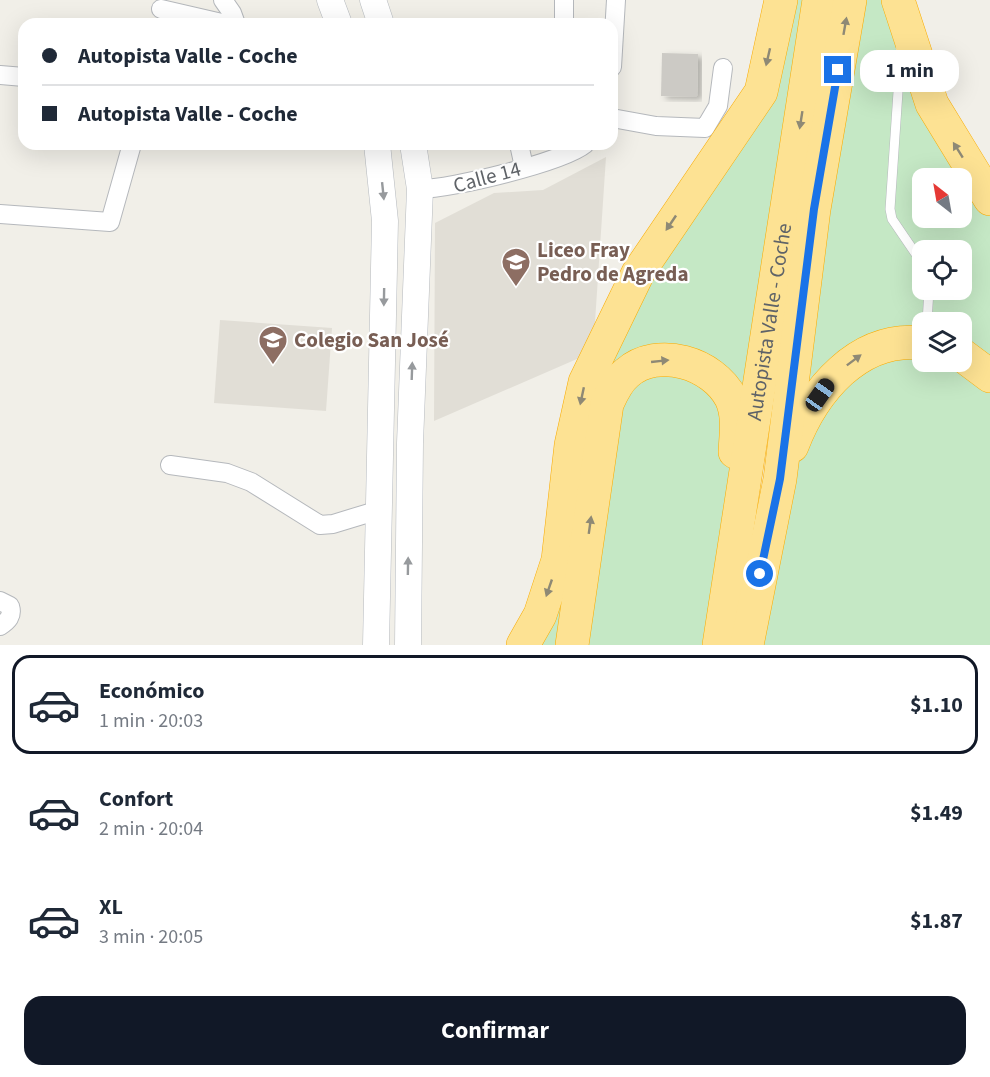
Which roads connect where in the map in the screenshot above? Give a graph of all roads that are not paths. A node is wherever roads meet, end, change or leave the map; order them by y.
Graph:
1 (223, 0) edge
2 (330, 0) edge
3 (373, 0) edge
4 (564, 0) edge
5 (616, 0) edge
6 (781, 0) edge
7 (819, 0) edge
8 (850, 0) edge
9 (160, 11) edge
10 (900, 11) edge
11 (196, 18) edge
12 (234, 18) edge
13 (337, 18) edge
14 (379, 18) edge
15 (564, 18) edge
16 (615, 18) edge
17 (723, 68) dead end
18 (0, 75) edge
19 (18, 76) edge
20 (618, 119) edge
21 (130, 150) edge
22 (378, 150) edge
23 (414, 150) edge
24 (520, 150) edge
25 (576, 150) edge
26 (524, 167) junction
27 (420, 189) junction
28 (990, 199) edge
29 (0, 214) edge
30 (912, 248) edge
31 (912, 342) edge
32 (972, 362) edge
33 (990, 375) edge
34 (170, 465) dead end
35 (780, 479) junction
36 (379, 510) junction
37 (729, 596) junction
38 (0, 601) edge
39 (377, 609) junction
40 (408, 609) junction
41 (0, 626) edge
42 (376, 645) edge
43 (408, 645) edge
44 (523, 645) edge
45 (572, 645) edge
46 (719, 645) edge
47 (747, 645) edge

1 - 12 street
2 - 13 main road
3 - 14 main road
4 - 15 street
5 - 16 street
6 -> 44 highway
7 -> 37 highway, Autopista Valle - Coche
35 -> 8 highway, Autopista Valle - Coche
9 - 11 street
28 -> 10 highway
10 - 30 lane
17 - 20 street
18 - 19 street
21 - 29 street
22 -> 36 main road
23 - 27 main road
24 - 26 street
25 - 26 street, Calle 14
26 - 27 street, Calle 14
40 -> 27 main road
35 -> 31 highway
32 - 33 highway
34 - 36 street
35 - 47 highway, Autopista Valle - Coche
36 - 39 main road
45 -> 37 highway
37 - 46 highway, Autopista Valle - Coche
38 - 41 street
39 - 40 main road
39 - 42 main road
40 - 43 main road

